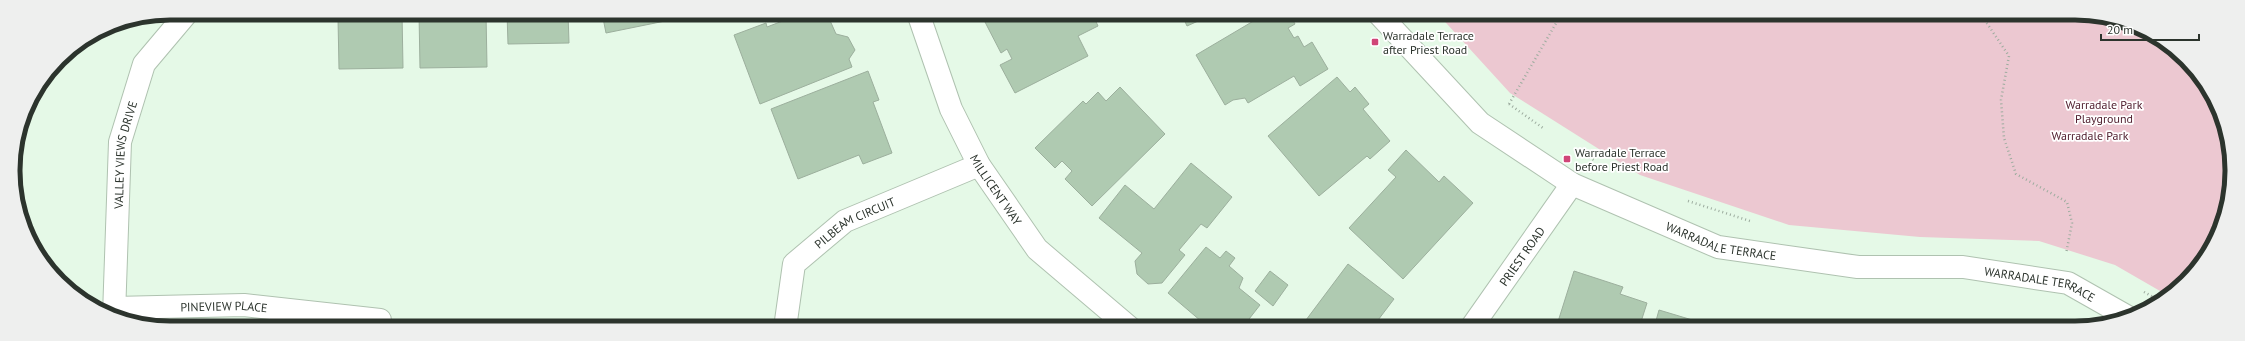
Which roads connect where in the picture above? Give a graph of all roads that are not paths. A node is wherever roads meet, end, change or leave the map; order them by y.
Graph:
1 (181, 20) edge
2 (920, 20) edge
3 (1385, 20) edge
4 (979, 165) junction
5 (1572, 184) junction
6 (114, 310) edge
7 (118, 312) edge
8 (2121, 314) edge
9 (380, 320) dead end
10 (786, 321) edge
11 (1122, 321) edge
12 (1476, 321) edge

1 - 6 street, VALLEY VIEWS DRIVE
2 - 4 street, MILLICENT WAY
3 - 5 street, WARRADALE TERRACE
4 - 10 street, PILBEAM CIRCUIT
4 - 11 street, MILLICENT WAY
5 - 8 street, WARRADALE TERRACE
5 - 12 street, PRIEST ROAD
7 - 9 street, PINEVIEW PLACE

